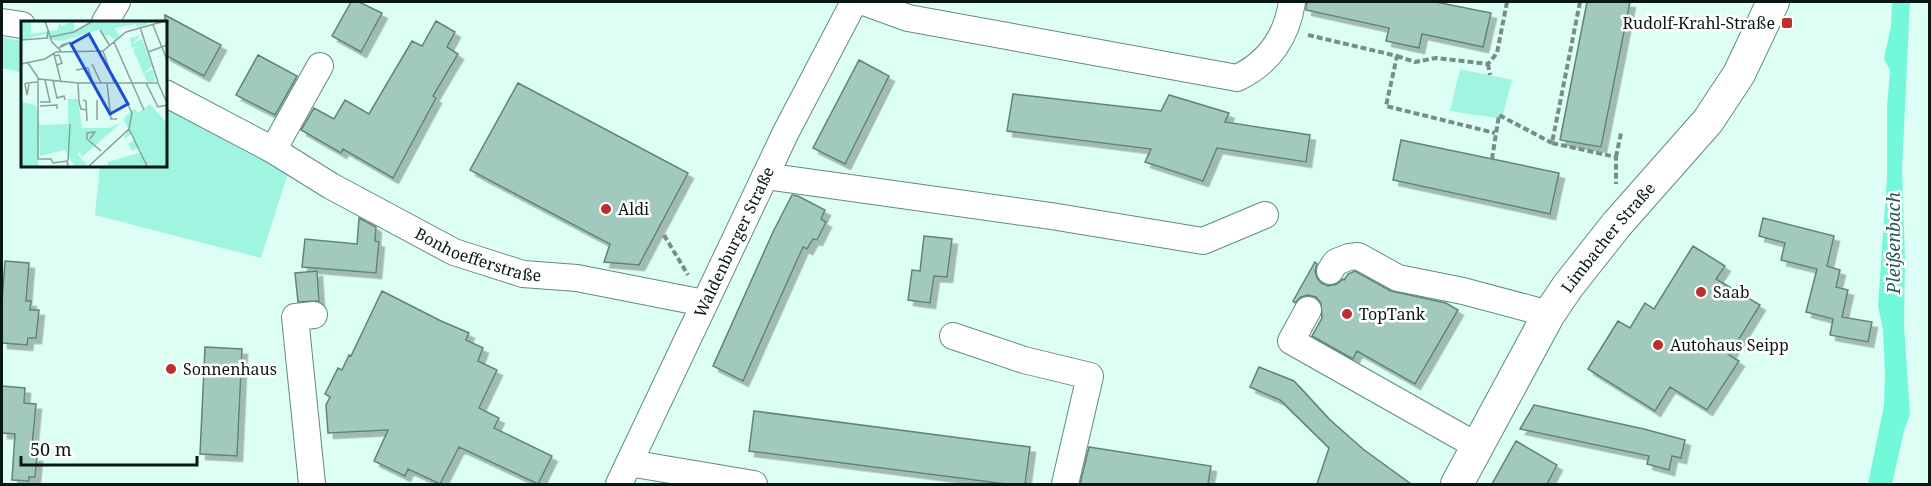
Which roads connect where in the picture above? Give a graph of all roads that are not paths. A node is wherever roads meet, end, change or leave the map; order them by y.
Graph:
1 (117, 2) edge
2 (854, 2) edge
3 (864, 2) edge
4 (1292, 2) edge
5 (1773, 2) edge
6 (2, 21) edge
7 (106, 21) edge
8 (21, 25) edge
9 (320, 66) dead end
10 (166, 94) edge
11 (273, 150) junction
12 (765, 176) junction
13 (1265, 215) dead end
14 (1330, 271) dead end
15 (704, 303) junction
16 (1308, 310) dead end
17 (1549, 314) junction
18 (314, 315) dead end
19 (953, 336) dead end
20 (1477, 446) junction
21 (624, 474) edge
22 (312, 484) edge
23 (754, 484) edge
24 (1065, 484) edge
25 (1457, 484) edge

1 - 7 street
2 - 12 street, Waldenburger Straße
3 - 4 street
5 - 17 main road, Limbacher Straße
6 - 8 street
9 - 11 street
10 - 11 street, Bonhoefferstraße
11 - 15 street, Bonhoefferstraße
12 - 13 street
12 - 15 street, Waldenburger Straße
14 - 17 street
15 - 21 street, Waldenburger Straße
16 - 20 street
17 - 20 main road, Limbacher Straße
18 - 22 street
19 - 24 street
20 - 25 main road, Limbacher Straße
21 - 23 street

